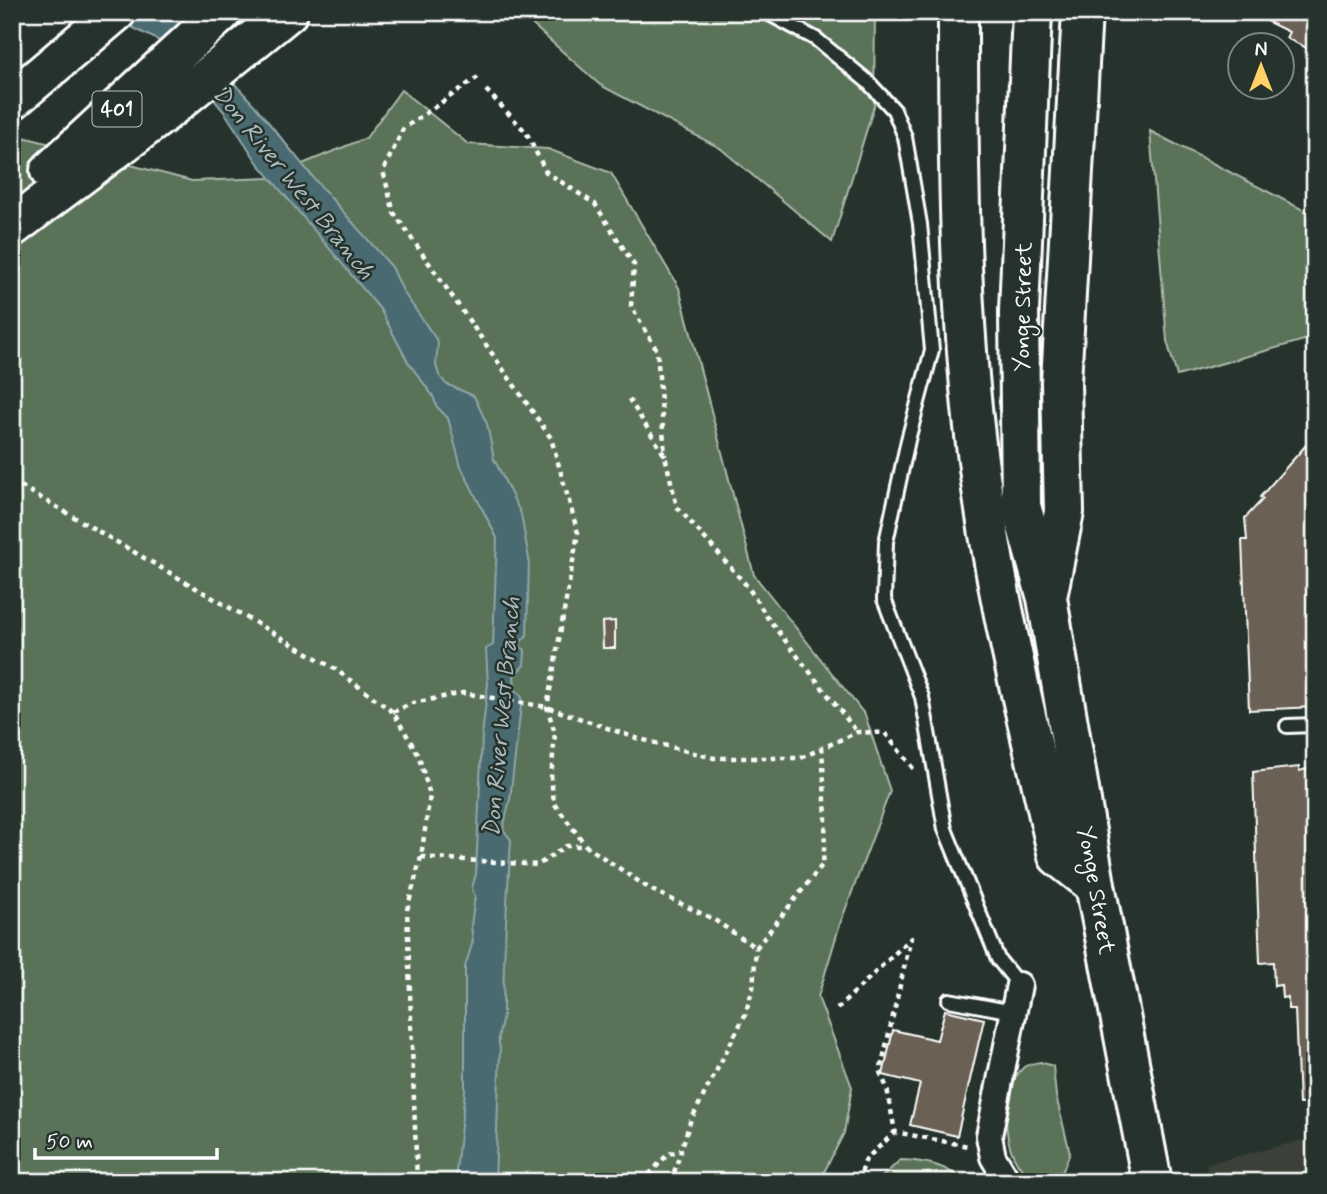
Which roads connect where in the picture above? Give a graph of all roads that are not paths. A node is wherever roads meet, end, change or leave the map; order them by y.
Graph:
1 (116, 12) edge
2 (222, 12) edge
3 (288, 12) edge
4 (766, 12) edge
5 (958, 12) edge
6 (1032, 12) edge
7 (1082, 12) edge
8 (12, 100) edge
9 (12, 206) edge
10 (12, 227) edge
11 (1047, 598) junction
12 (1315, 725) edge
13 (1287, 726) dead end
14 (1095, 884) junction
15 (1019, 985) joint
16 (949, 1000) dead end
17 (1013, 1012) junction
18 (1008, 1182) edge
19 (1152, 1182) edge

1 - 8 main road
2 - 9 main road, 401
3 - 10 main road
4 - 15 lane
5 - 14 main road
6 - 11 main road, Yonge Street
7 - 11 main road, Yonge Street
11 - 14 main road, Yonge Street
12 - 13 lane
14 - 19 main road, Yonge Street
15 - 17 street
16 - 17 lane
17 - 18 street

